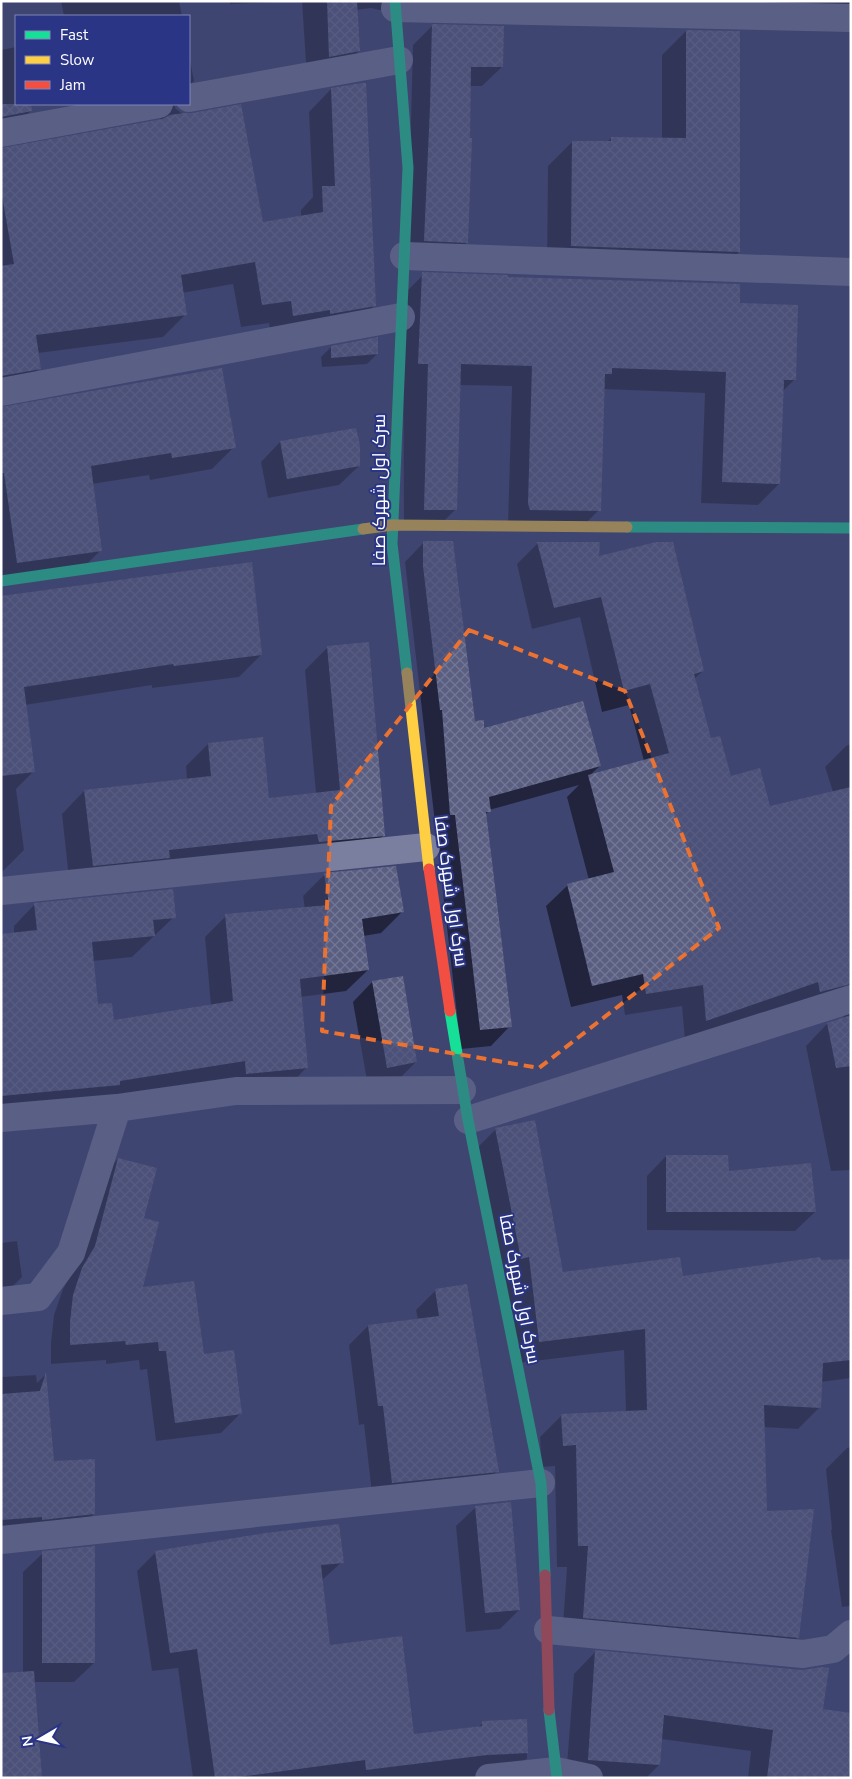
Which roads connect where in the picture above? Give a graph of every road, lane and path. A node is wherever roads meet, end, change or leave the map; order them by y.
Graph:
1 (395, 4) edge
2 (851, 18) edge
3 (399, 60) junction
4 (190, 98) edge
5 (153, 105) edge
6 (1, 132) edge
7 (404, 256) junction
8 (851, 272) edge
9 (401, 317) junction
10 (1, 392) edge
11 (393, 525) junction
12 (851, 528) edge
13 (1, 581) edge
14 (426, 847) junction
15 (1, 891) edge
16 (851, 999) edge
17 (462, 1090) junction
18 (117, 1108) junction
19 (1, 1118) edge
20 (468, 1120) junction
21 (1, 1302) edge
22 (541, 1484) junction
23 (1, 1540) edge
24 (548, 1630) junction
25 (851, 1634) edge
26 (557, 1774) edge
27 (489, 1778) edge
28 (588, 1778) edge

1 - 2 street
1 - 3 street, سرک اول شهرک صفا
3 - 4 street
3 - 7 street, سرک اول شهرک صفا
5 - 6 street
7 - 8 street
7 - 9 street, سرک اول شهرک صفا
9 - 10 street
9 - 11 street, سرک اول شهرک صفا
11 - 12 street
11 - 13 street
11 - 14 street, سرک اول شهرک صفا
14 - 15 street
14 - 17 street, سرک اول شهرک صفا
16 - 20 street
17 - 18 street
17 - 20 street, سرک اول شهرک صفا
18 - 19 street
18 - 21 street
20 - 22 street, سرک اول شهرک صفا
22 - 23 street
22 - 24 street, سرک اول شهرک صفا
24 - 25 street
24 - 26 street, سرک اول شهرک صفا
26 - 27 street
26 - 28 street

